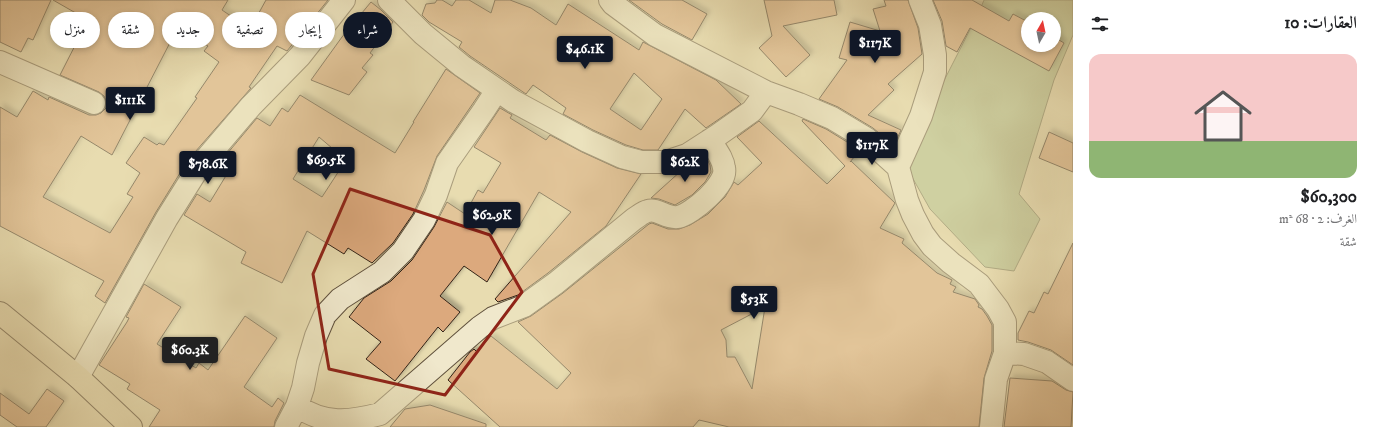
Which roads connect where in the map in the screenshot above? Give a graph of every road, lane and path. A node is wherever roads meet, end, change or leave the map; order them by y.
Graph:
1 (344, 0) edge
2 (389, 0) edge
3 (610, 0) edge
4 (920, 0) edge
5 (0, 62) edge
6 (497, 90) junction
7 (766, 92) junction
8 (94, 104) dead end
9 (710, 140) junction
10 (898, 167) junction
11 (0, 313) edge
12 (1005, 353) junction
13 (78, 376) junction
14 (1073, 380) edge
15 (297, 406) junction
16 (131, 427) edge
17 (286, 427) edge
18 (991, 427) edge

1 - 13 street
2 - 6 street
3 - 7 street
4 - 10 street
5 - 8 street
6 - 9 street
6 - 15 street
7 - 9 street
7 - 10 street
9 - 15 street
10 - 12 street
11 - 13 main road
12 - 14 street
12 - 18 street
13 - 16 main road
15 - 17 street

